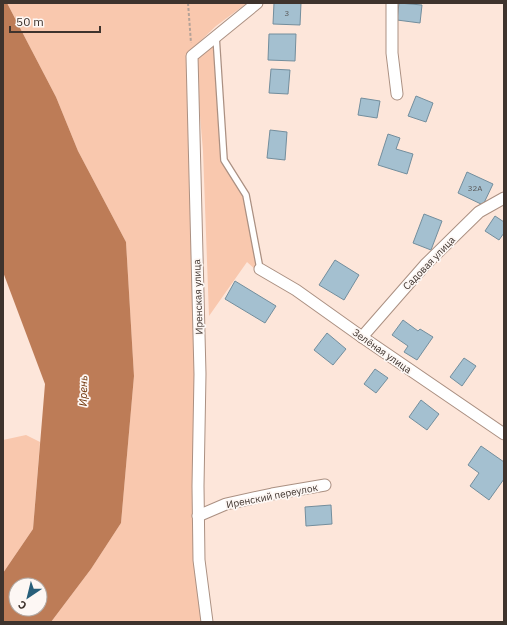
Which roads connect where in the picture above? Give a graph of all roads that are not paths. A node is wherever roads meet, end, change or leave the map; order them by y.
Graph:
1 (257, 3) edge
2 (392, 3) edge
3 (216, 36) junction
4 (397, 94) dead end
5 (504, 198) edge
6 (260, 269) joint
7 (362, 337) junction
8 (504, 434) edge
9 (324, 485) dead end
10 (198, 516) junction
11 (207, 622) edge

1 - 3 street
2 - 4 street
3 - 6 lane
3 - 10 street, Иренская улица
5 - 7 street, Садовая улица
6 - 7 street, Зелёная улица
7 - 8 street, Зелёная улица
9 - 10 street, Иренский переулок
10 - 11 street, Иренская улица

